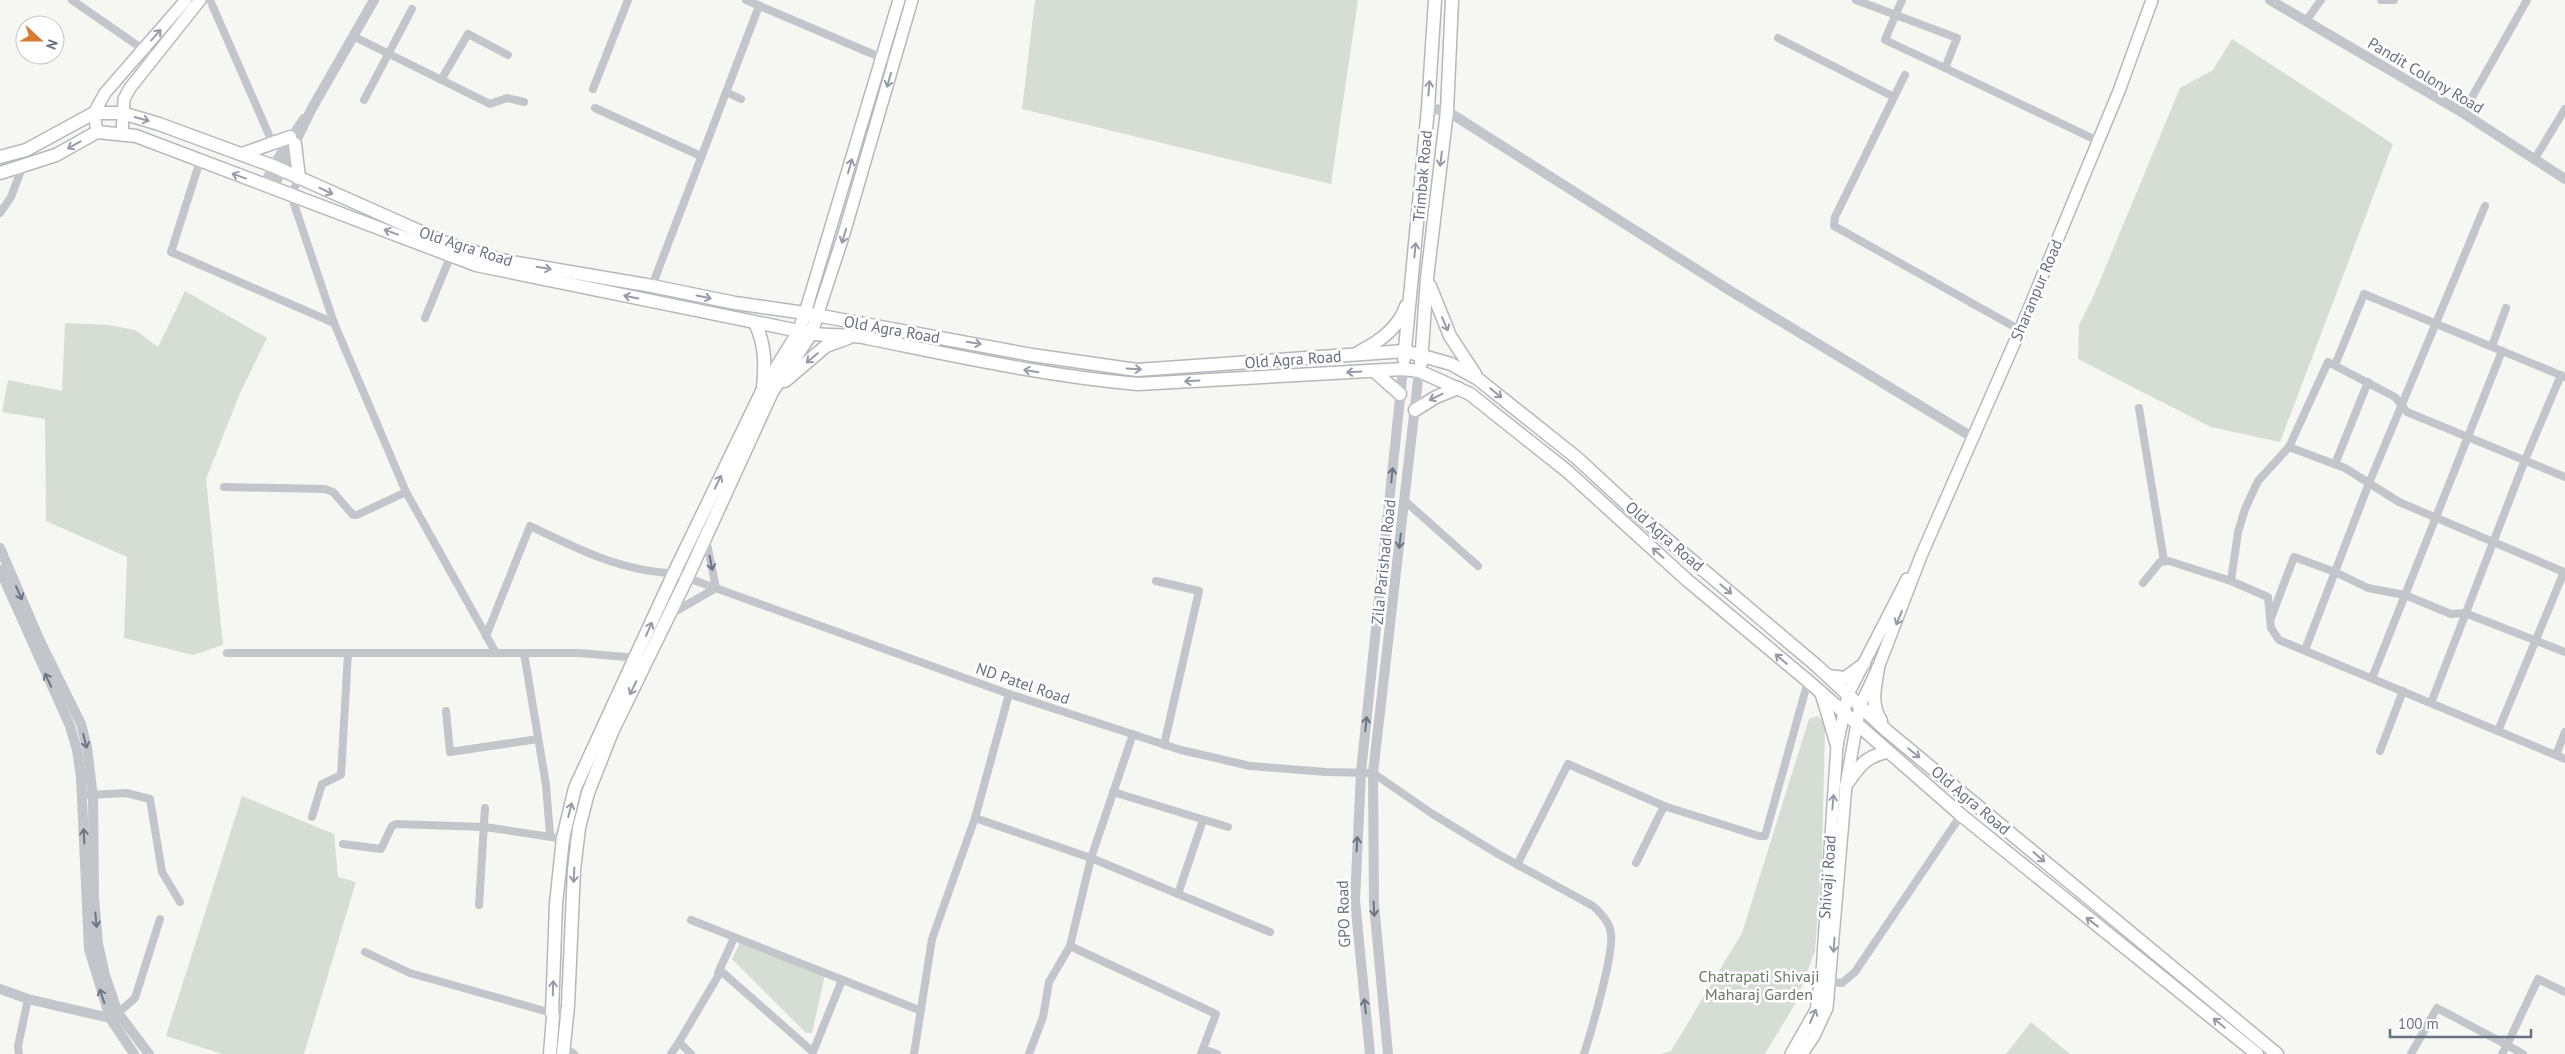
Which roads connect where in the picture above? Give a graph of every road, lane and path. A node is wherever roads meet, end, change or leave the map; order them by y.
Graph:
1 (72, 0) edge
2 (186, 0) edge
3 (200, 0) edge
4 (210, 0) edge
5 (374, 0) edge
6 (628, 0) edge
7 (746, 0) edge
8 (899, 0) edge
9 (912, 0) edge
10 (1435, 0) edge
11 (1452, 0) edge
12 (1856, 0) edge
13 (1902, 0) edge
14 (2152, 0) edge
15 (2160, 0) edge
16 (2270, 0) edge
17 (2321, 0) edge
18 (2381, 0) edge
19 (2394, 0) edge
20 (2527, 0) edge
21 (759, 6) junction
22 (412, 8) dead end
23 (1895, 15) junction
24 (2306, 21) junction
25 (2145, 22) junction
26 (353, 36) junction
27 (1778, 38) dead end
28 (143, 50) junction
29 (387, 53) junction
30 (508, 55) dead end
31 (154, 56) junction
32 (882, 58) junction
33 (895, 60) junction
34 (1945, 68) junction
35 (1905, 74) dead end
36 (441, 80) junction
37 (593, 89) dead end
38 (726, 92) junction
39 (1894, 97) junction
40 (740, 99) dead end
41 (364, 100) dead end
42 (524, 102) dead end
43 (720, 106) junction
44 (595, 108) dead end
45 (1428, 108) junction
46 (2565, 109) edge
47 (1447, 111) junction
48 (122, 113) junction
49 (2463, 113) junction
50 (94, 114) junction
51 (723, 118) dead end
52 (97, 132) junction
53 (122, 134) junction
54 (293, 141) junction
55 (2098, 141) junction
56 (273, 144) junction
57 (26, 150) junction
58 (242, 154) junction
59 (702, 156) junction
60 (0, 157) edge
61 (2534, 160) junction
62 (200, 161) junction
63 (22, 167) junction
64 (277, 168) junction
65 (0, 173) edge
66 (299, 178) junction
67 (2565, 179) edge
68 (269, 187) junction
69 (291, 195) junction
70 (2485, 206) dead end
71 (0, 213) edge
72 (452, 255) junction
73 (1427, 278) junction
74 (1412, 284) junction
75 (652, 286) junction
76 (2506, 308) dead end
77 (811, 314) junction
78 (425, 318) dead end
79 (334, 323) junction
80 (755, 323) junction
81 (2437, 324) junction
82 (2020, 330) junction
83 (805, 332) junction
84 (855, 336) junction
85 (2492, 346) junction
86 (1405, 351) junction
87 (2502, 351) junction
88 (1355, 355) junction
89 (1422, 355) junction
90 (2335, 365) junction
91 (1403, 369) junction
92 (1374, 371) junction
93 (1419, 371) junction
94 (2563, 376) edge
95 (1478, 379) junction
96 (2368, 382) junction
97 (1458, 388) junction
98 (767, 391) junction
99 (1400, 394) junction
100 (2401, 404) junction
101 (2139, 408) dead end
102 (1415, 410) junction
103 (2467, 436) junction
104 (1972, 437) junction
105 (2289, 447) junction
106 (2525, 460) junction
107 (2335, 464) junction
108 (2565, 477) edge
109 (2370, 482) junction
110 (224, 487) dead end
111 (406, 492) junction
112 (1405, 501) junction
113 (2434, 518) junction
114 (706, 537) junction
115 (2494, 542) junction
116 (0, 548) edge
117 (1921, 556) junction
118 (2164, 561) junction
119 (1478, 566) dead end
120 (0, 570) edge
121 (2565, 571) edge
122 (2335, 572) junction
123 (674, 573) junction
124 (687, 578) junction
125 (1156, 580) dead end
126 (2231, 580) junction
127 (2143, 583) dead end
128 (716, 588) junction
129 (2405, 594) junction
130 (2465, 613) junction
131 (668, 616) junction
132 (2270, 622) junction
133 (486, 636) junction
134 (2536, 640) junction
135 (2305, 650) junction
136 (2565, 652) edge
137 (228, 653) dead end
138 (348, 653) junction
139 (496, 653) junction
140 (524, 653) junction
141 (42, 656) junction
142 (642, 658) junction
143 (1864, 664) junction
144 (1878, 668) junction
145 (1828, 676) junction
146 (2372, 678) junction
147 (1808, 681) junction
148 (2403, 691) junction
149 (1821, 693) junction
150 (1009, 694) junction
151 (1848, 694) junction
152 (2431, 703) junction
153 (1860, 706) junction
154 (446, 711) dead end
155 (1843, 713) junction
156 (1856, 724) junction
157 (1887, 731) junction
158 (2498, 731) junction
159 (2565, 732) edge
160 (1133, 734) junction
161 (538, 739) junction
162 (1164, 745) junction
163 (1837, 746) junction
164 (2380, 751) dead end
165 (1887, 752) junction
166 (2556, 755) junction
167 (2565, 758) edge
168 (1361, 772) junction
169 (1374, 773) junction
170 (1846, 785) junction
171 (1113, 792) junction
172 (87, 795) junction
173 (1664, 806) junction
174 (485, 808) dead end
175 (1961, 815) junction
176 (312, 817) dead end
177 (976, 818) junction
178 (1203, 820) junction
179 (485, 827) junction
180 (1228, 827) dead end
181 (550, 836) junction
182 (563, 838) junction
183 (577, 841) junction
184 (343, 844) dead end
185 (1091, 858) junction
186 (1636, 863) dead end
187 (1517, 865) junction
188 (1178, 894) junction
189 (180, 902) dead end
190 (479, 905) dead end
191 (160, 919) dead end
192 (690, 920) dead end
193 (1270, 932) dead end
194 (734, 938) junction
195 (1070, 946) junction
196 (365, 952) dead end
197 (1377, 958) junction
198 (1360, 963) junction
199 (718, 973) junction
200 (842, 980) junction
201 (1826, 981) junction
202 (0, 989) edge
203 (2565, 992) edge
204 (28, 999) junction
205 (919, 1010) junction
206 (568, 1012) junction
207 (552, 1014) junction
208 (114, 1016) junction
209 (679, 1042) junction
210 (2507, 1045) junction
211 (550, 1048) edge
212 (1202, 1051) edge
213 (567, 1052) edge
214 (19, 1054) edge
215 (134, 1054) edge
216 (148, 1054) edge
217 (671, 1054) edge
218 (691, 1054) edge
219 (914, 1054) edge
220 (1029, 1054) edge
221 (1217, 1054) edge
222 (1370, 1054) edge
223 (1388, 1054) edge
224 (1584, 1054) edge
225 (1791, 1054) edge
226 (1802, 1054) edge
227 (2257, 1054) edge
228 (2277, 1054) edge
229 (2411, 1054) edge
230 (2502, 1054) edge
231 (2523, 1054) edge

1 - 28 street
28 -> 2 main road
3 - 31 main road
4 - 56 street
5 - 26 street
6 - 37 street
7 - 21 street
8 - 32 main road
9 - 33 main road
45 -> 10 main road, Trimbak Road
11 - 47 main road, Trimbak Road
12 - 23 street
13 - 23 street
14 - 25 main road, Sharanpur Road
15 - 25 main road, Sharanpur Road
16 - 24 street, Pandit Colony Road
17 - 24 street
18 - 19 street
20 - 49 street
21 - 32 street
21 - 38 street
22 - 29 street
23 - 34 street
23 - 34 street
24 - 49 street, Pandit Colony Road
25 - 55 main road, Sharanpur Road
26 - 29 street
26 - 54 street
27 - 39 street
28 - 31 street
28 - 50 main road
29 - 36 street
29 - 41 street
30 - 36 street
31 - 48 main road
32 - 33 street
77 -> 32 main road
33 -> 77 main road
34 - 55 street
35 - 39 street
36 - 42 street
38 - 40 street
38 - 43 street
39 - 82 street
43 - 51 street
43 - 59 street
44 - 59 street
45 - 47 street
74 -> 45 main road, Trimbak Road
46 - 61 street
47 -> 73 main road, Trimbak Road
47 - 104 street
48 - 50 main road, Old Agra Road
48 - 53 main road
48 -> 58 main road, Old Agra Road
49 - 61 street, Pandit Colony Road
50 - 52 main road
50 - 57 main road
52 - 53 main road, Old Agra Road
52 -> 63 main road
53 - 62 main road, Old Agra Road
54 - 56 main road
54 - 64 street
54 - 66 main road
55 - 82 main road, Sharanpur Road
56 - 58 main road
57 - 60 main road
57 - 63 street
58 - 64 main road, Old Agra Road
59 - 75 street
61 - 67 street, Pandit Colony Road
68 -> 62 main road, Old Agra Road
62 - 79 street
63 - 65 main road
63 - 71 street
64 - 66 main road, Old Agra Road
64 - 68 street
66 - 69 street
66 -> 75 main road, Old Agra Road
68 - 69 main road, Old Agra Road
72 -> 69 main road, Old Agra Road
69 - 79 street
70 - 81 street
72 - 78 street
80 -> 72 main road, Old Agra Road
73 - 89 main road
73 -> 95 main road
74 - 86 main road, Trimbak Road
74 - 88 main road
75 -> 77 main road, Old Agra Road
76 - 85 street
77 - 83 main road
77 -> 88 main road, Old Agra Road
79 - 111 street
80 - 83 main road, Old Agra Road
80 - 98 main road
81 - 85 street
81 - 90 street
81 - 100 street
82 - 104 main road, Sharanpur Road
83 - 84 main road, Old Agra Road
83 - 98 main road
92 -> 84 main road, Old Agra Road
84 -> 98 main road
85 - 87 street
86 - 88 main road, Old Agra Road
86 - 89 main road, Old Agra Road
86 - 91 main road, Zila Parishad Road
87 - 94 street
87 - 103 street
89 - 93 main road, Zila Parishad Road
89 - 95 main road, Old Agra Road
90 - 96 street
90 - 105 street
91 - 92 main road, Old Agra Road
91 - 93 main road, Old Agra Road
91 - 99 street, Zila Parishad Road
92 - 99 main road
93 - 97 main road, Old Agra Road
93 - 102 street, Zila Parishad Road
94 - 106 street
95 -> 145 main road, Old Agra Road
96 - 100 street
96 - 107 street
97 -> 102 main road
147 -> 97 main road, Old Agra Road
98 - 114 main road
123 -> 98 main road
168 -> 99 street, Zila Parishad Road
100 - 103 street
100 - 109 street
101 - 118 street
102 - 112 street, Zila Parishad Road
103 - 106 street
103 - 113 street
104 - 117 main road, Sharanpur Road
105 - 107 street
105 - 126 street
106 - 108 street
106 - 115 street
107 - 109 street
109 - 113 street
109 - 122 street
110 - 111 street
111 - 133 street
112 - 119 street
112 -> 169 street, Zila Parishad Road
113 - 115 street
113 - 129 street
114 - 124 main road
114 -> 128 street
115 - 121 street
115 - 130 street
116 -> 141 street
117 - 143 main road, Sharanpur Road
117 -> 144 main road, Sharanpur Road
118 - 126 street
118 - 127 street
120 - 141 street
121 - 134 street
122 - 129 street
122 - 132 street
122 - 135 street
123 - 124 street, ND Patel Road
123 - 133 street, ND Patel Road
142 -> 123 main road
124 - 128 street, ND Patel Road
124 - 131 main road
125 - 162 street
126 - 132 street
128 - 131 street
128 - 150 street, ND Patel Road
129 - 130 street
129 - 146 street
130 - 134 street
130 - 152 street
131 - 142 main road
132 - 135 street
133 - 139 street
134 - 136 street
134 - 158 street
135 - 146 street
137 - 138 street
138 - 139 street
138 - 176 street
139 - 140 street
140 - 142 street
140 - 161 street
141 - 172 street
182 -> 142 main road
142 -> 183 main road
143 - 145 main road
143 - 151 main road, Sharanpur Road
144 - 153 main road, Sharanpur Road
144 - 157 main road
145 - 151 main road, Old Agra Road
146 - 148 street
147 - 149 main road, Old Agra Road
147 - 173 street
148 - 152 street
148 - 164 street
149 - 155 main road, Old Agra Road
149 - 163 main road
150 - 160 street, ND Patel Road
150 - 177 street
151 - 153 main road, Old Agra Road
151 - 155 main road, Shivaji Road
152 - 158 street
153 - 156 main road, Shivaji Road
153 - 157 main road, Old Agra Road
154 - 161 street
155 - 156 main road, Old Agra Road
155 - 163 main road, Shivaji Road
156 - 165 main road, Old Agra Road
156 - 170 main road, Shivaji Road
157 -> 228 main road, Old Agra Road
158 - 166 street
159 - 166 street
160 - 162 street, ND Patel Road
160 - 171 street
161 - 181 street
162 - 168 street, ND Patel Road
201 -> 163 main road, Shivaji Road
165 - 170 main road
165 - 175 main road, Old Agra Road
166 - 167 street
168 - 169 street, ND Patel Road
198 -> 168 street, GPO Road
169 - 187 street
169 -> 197 street, GPO Road
170 -> 201 main road, Shivaji Road
171 - 178 street
171 - 185 street
172 - 189 street
172 - 208 street
173 - 186 street
173 - 187 street
174 - 179 street
175 - 201 street
227 -> 175 main road, Old Agra Road
177 - 185 street
177 - 205 street
178 - 180 street
178 - 188 street
179 - 181 street
179 - 184 street
179 - 190 street
181 - 182 street
182 - 183 street
207 -> 182 main road
183 -> 206 main road
185 - 188 street
185 - 195 street
187 - 224 street
188 - 193 street
191 - 208 street
192 - 194 street
194 - 199 street
194 - 200 street
195 - 212 street
195 - 220 street
196 - 207 street
197 - 198 street
197 - 223 street, GPO Road
222 -> 198 street, GPO Road
199 - 200 street
199 - 209 street
200 - 205 street
225 -> 201 main road, Shivaji Road
201 - 226 main road, Shivaji Road
202 - 204 street
203 - 210 street
204 - 208 street
204 - 214 street
205 - 219 street
206 - 207 street
206 - 213 main road
207 - 211 main road
208 - 215 street
208 - 216 street
209 - 217 street
209 - 218 street
210 - 229 street
210 - 230 street
210 - 231 street
211 - 213 street
212 - 221 street

